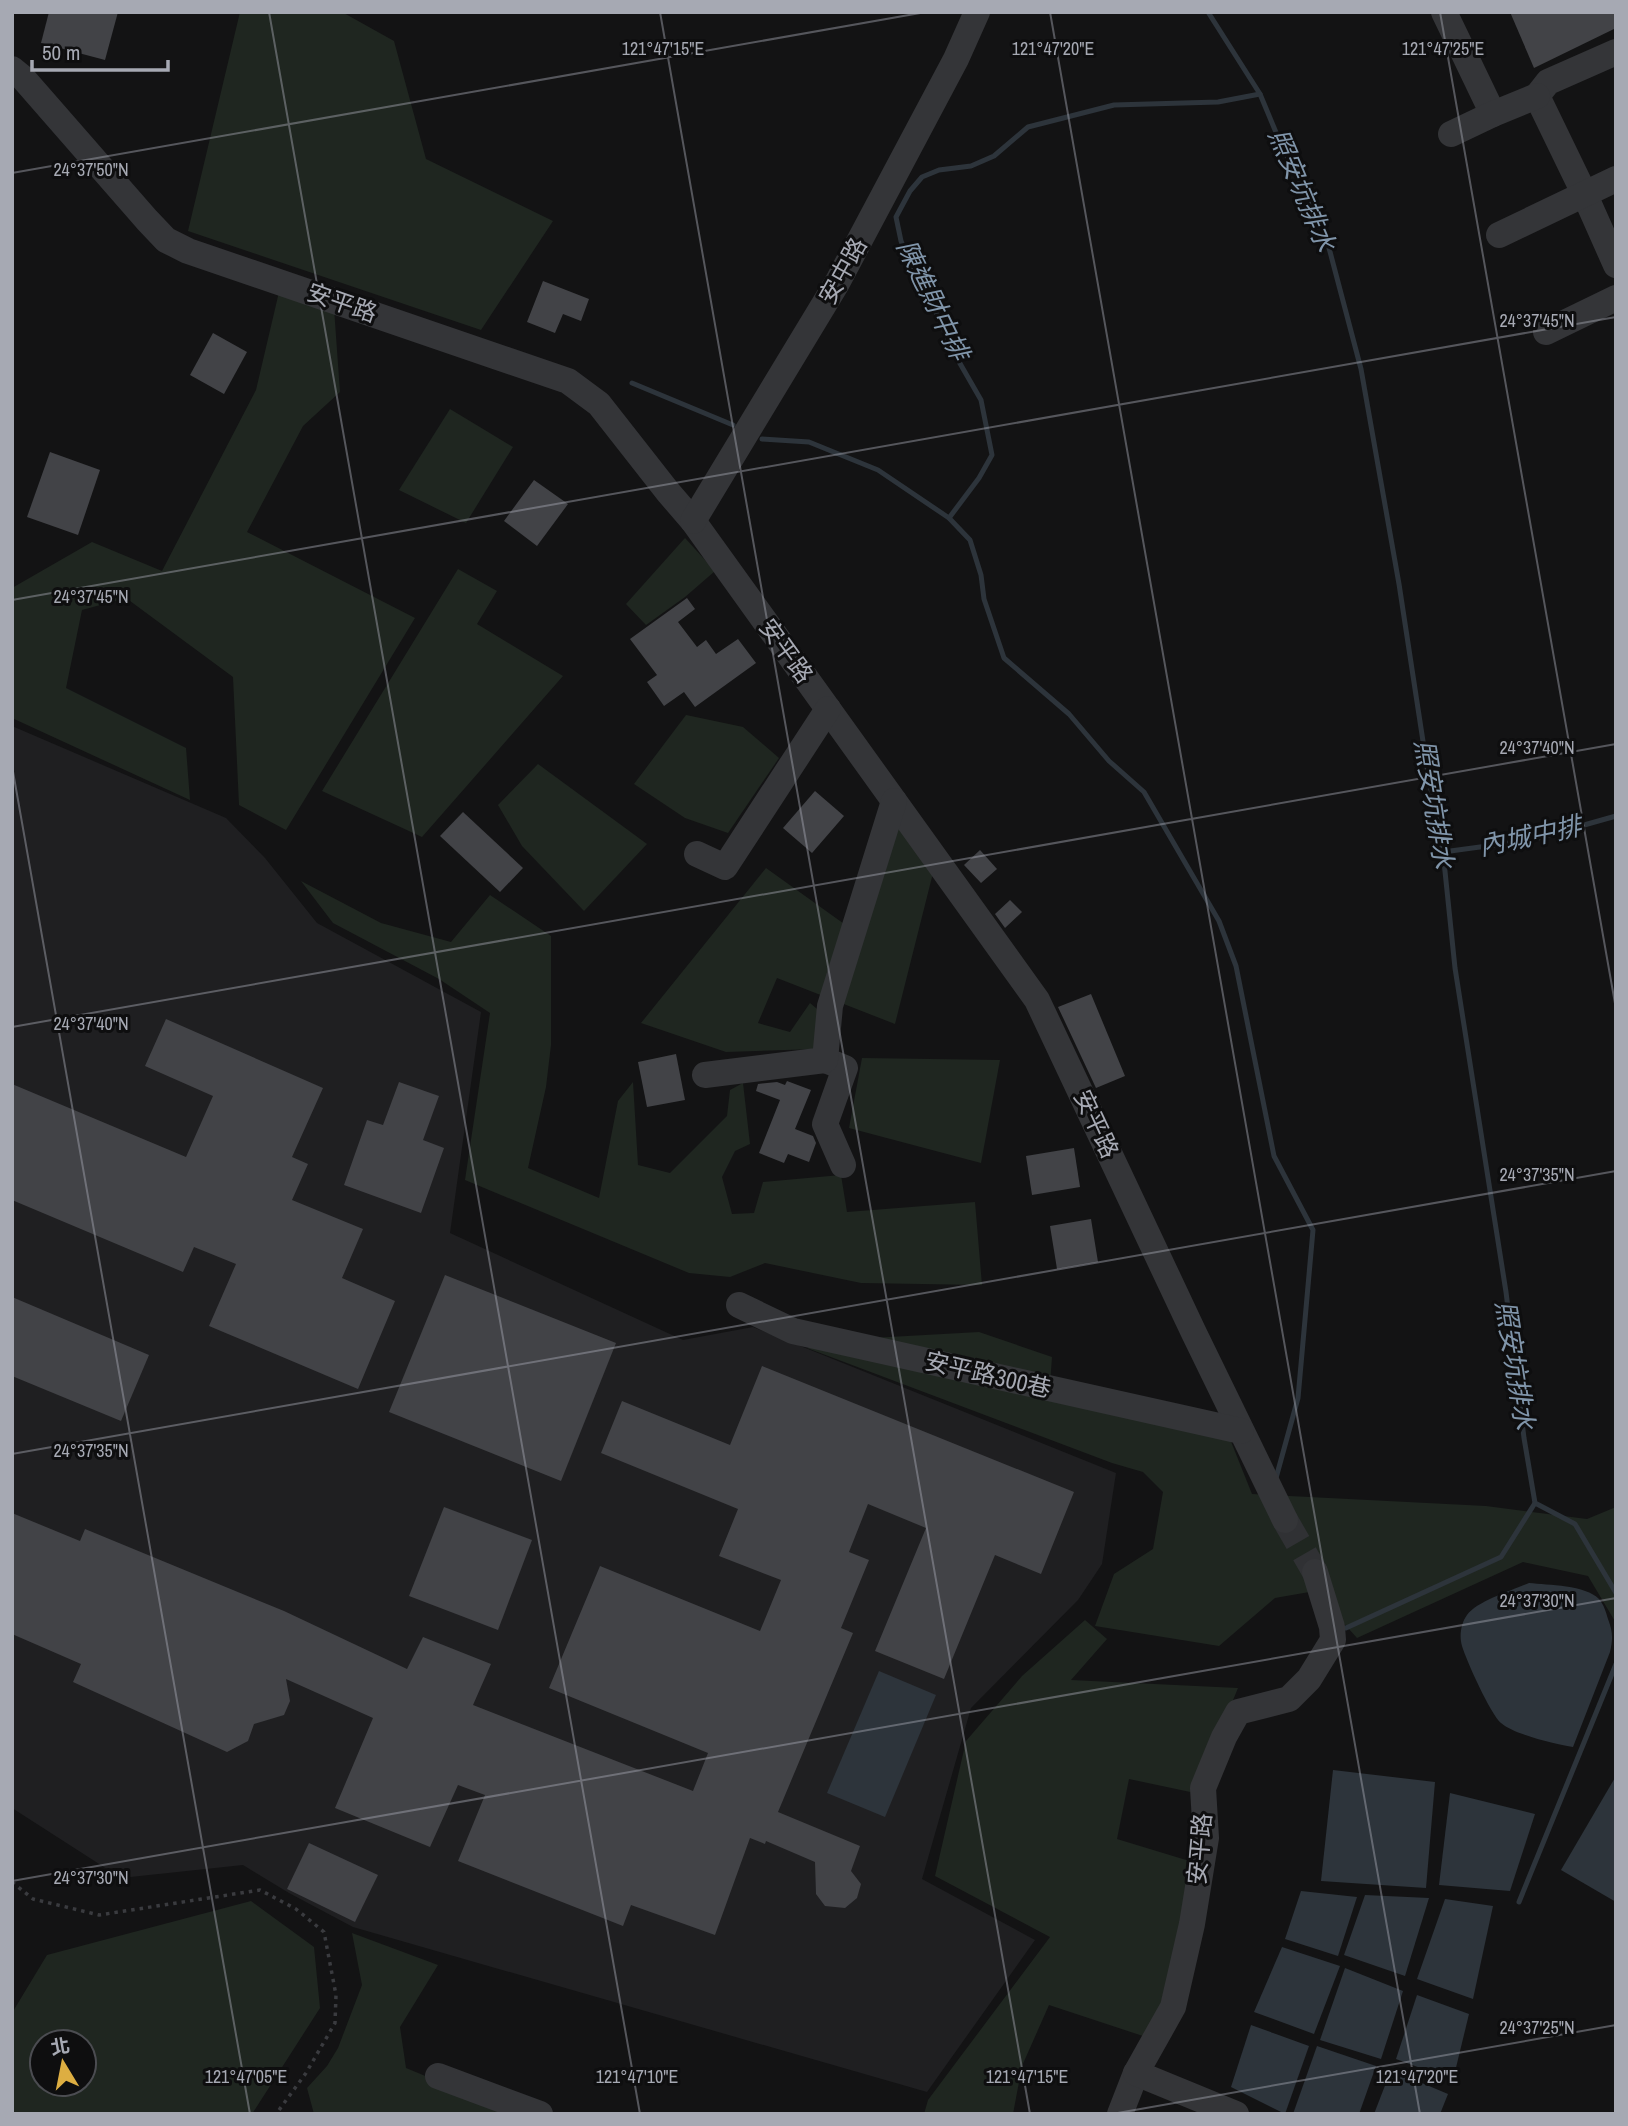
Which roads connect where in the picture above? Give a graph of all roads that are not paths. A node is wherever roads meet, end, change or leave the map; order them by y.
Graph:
1 (976, 12) edge
2 (1444, 12) edge
3 (1616, 52) edge
4 (12, 69) edge
5 (1536, 96) junction
6 (1493, 114) junction
7 (1451, 134) dead end
8 (1616, 178) edge
9 (1584, 193) junction
10 (1499, 235) dead end
11 (1616, 265) edge
12 (1616, 298) edge
13 (1546, 332) dead end
14 (693, 521) junction
15 (828, 709) junction
16 (894, 801) junction
17 (697, 854) dead end
18 (825, 1060) junction
19 (705, 1075) dead end
20 (843, 1165) dead end
21 (739, 1305) dead end
22 (1241, 1431) junction
23 (1285, 1520) tunnel mouth
24 (1315, 1572) tunnel mouth
25 (1136, 2073) junction
26 (438, 2076) dead end
27 (540, 2114) edge
28 (1120, 2114) edge
29 (1236, 2114) edge

1 - 14 street, 安中路
2 - 6 street
3 - 5 street
4 - 14 street, 安平路
5 - 6 street
5 - 9 street
6 - 7 street
8 - 9 street
9 - 10 street
9 - 11 street
12 - 13 street
14 - 15 street, 安平路
15 - 16 street, 安平路
15 - 17 street
16 - 18 street
16 - 22 street, 安平路
18 - 19 street
18 - 20 street
21 - 22 street, 安平路300巷
22 - 23 street, 安平路
24 - 25 street, 安平路
25 - 28 street
25 - 29 street
26 - 27 street

